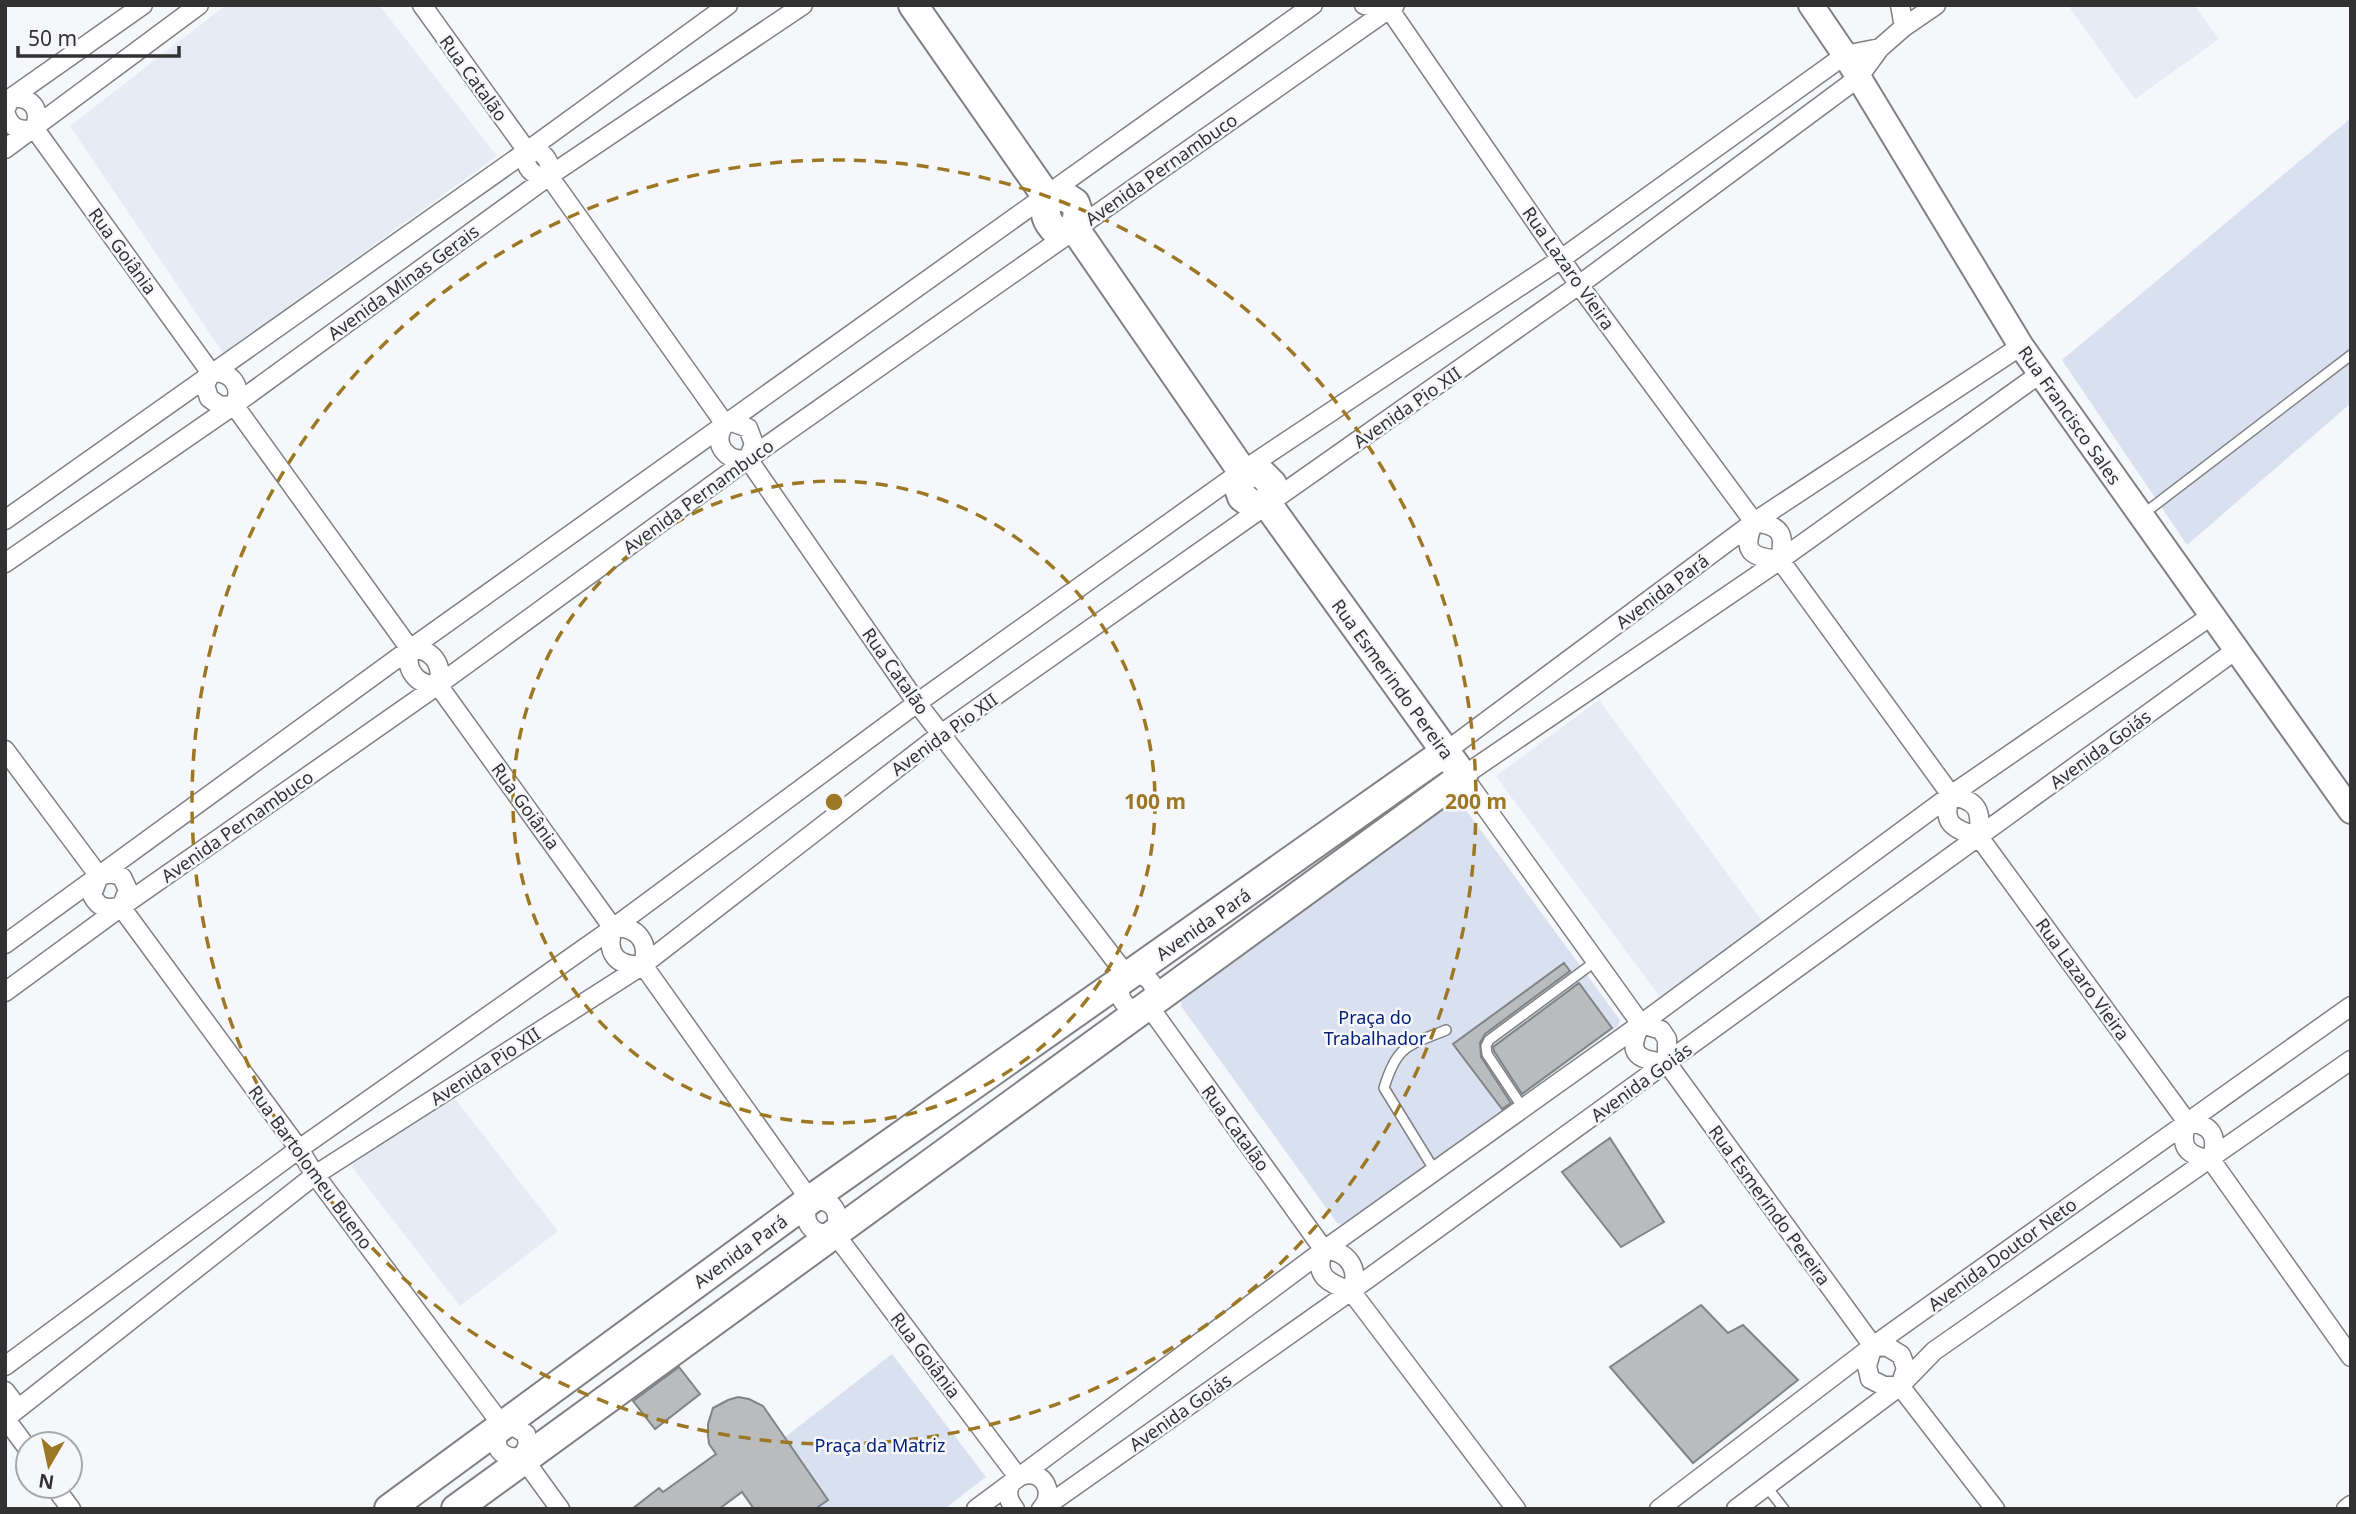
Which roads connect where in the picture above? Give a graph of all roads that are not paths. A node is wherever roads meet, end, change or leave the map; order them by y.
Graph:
1 (143, 5) edge
2 (199, 5) edge
3 (422, 5) edge
4 (728, 5) edge
5 (803, 5) edge
6 (913, 5) edge
7 (1313, 5) edge
8 (1364, 5) edge
9 (1811, 5) edge
10 (1900, 5) edge
11 (1936, 5) edge
12 (1392, 7) edge
13 (1904, 27) junction
14 (1880, 48) junction
15 (1845, 55) junction
16 (1858, 78) junction
17 (7, 98) edge
18 (34, 128) junction
19 (5, 149) edge
20 (527, 151) junction
21 (549, 176) junction
22 (1047, 197) junction
23 (1075, 229) junction
24 (1561, 259) junction
25 (1579, 285) junction
26 (2021, 346) junction
27 (2351, 355) edge
28 (211, 373) junction
29 (2040, 373) junction
30 (234, 405) junction
31 (724, 424) junction
32 (748, 459) junction
33 (1242, 471) junction
34 (1268, 505) junction
35 (2141, 516) junction
36 (5, 520) edge
37 (1754, 522) junction
38 (1780, 560) junction
39 (5, 563) edge
40 (2211, 616) junction
41 (410, 649) junction
42 (2236, 650) junction
43 (438, 685) junction
44 (918, 703) junction
45 (941, 734) junction
46 (5, 750) edge
47 (1445, 752) junction
48 (1463, 776) junction
49 (1951, 795) junction
50 (2351, 811) edge
51 (1979, 837) junction
52 (99, 876) junction
53 (121, 907) junction
54 (613, 928) junction
55 (5, 944) edge
56 (1596, 961) junction
57 (643, 965) junction
58 (1128, 977) junction
59 (5, 992) edge
60 (1148, 1005) junction
61 (2351, 1006) edge
62 (1641, 1024) junction
63 (1446, 1030) dead end
64 (2351, 1060) edge
65 (1667, 1063) junction
66 (1523, 1108) junction
67 (2187, 1122) junction
68 (299, 1149) junction
69 (2211, 1160) junction
70 (1435, 1171) junction
71 (315, 1175) junction
72 (810, 1200) junction
73 (835, 1234) junction
74 (1324, 1250) junction
75 (1351, 1291) junction
76 (1873, 1346) junction
77 (2351, 1357) edge
78 (5, 1366) edge
79 (1900, 1386) junction
80 (5, 1391) edge
81 (5, 1418) edge
82 (502, 1425) junction
83 (523, 1458) junction
84 (1018, 1477) junction
85 (1766, 1486) junction
86 (2351, 1505) edge
87 (389, 1509) edge
88 (456, 1509) edge
89 (560, 1509) edge
90 (976, 1509) edge
91 (1014, 1509) edge
92 (1042, 1509) edge
93 (1516, 1509) edge
94 (1659, 1509) edge
95 (1736, 1509) edge
96 (1784, 1509) edge
97 (1995, 1509) edge
98 (2346, 1509) edge

1 - 17 street
2 - 18 street
3 - 20 street, Rua Catalão
4 - 20 street, Avenida Minas Gerais
5 - 21 street, Avenida Minas Gerais
6 - 22 main road
7 - 22 street
8 - 12 street
9 - 15 street, Rua Francisco Sales
10 - 13 street
11 - 13 street, Avenida Pio XII
12 - 23 street, Avenida Pernambuco
12 - 24 street, Rua Lazaro Vieira
13 - 14 street, Avenida Pio XII
14 - 15 street, Avenida Pio XII
14 - 16 street, Avenida Pio XII
15 - 16 street, Rua Francisco Sales
15 - 24 street, Avenida Pio XII
16 - 25 street, Avenida Pio XII
16 - 26 street, Rua Francisco Sales
17 - 18 street, Rua Goiânia
17 - 18 street, Rua Goiânia
18 - 19 street
18 - 28 street, Rua Goiânia
20 - 21 street, Rua Catalão
20 - 28 street, Avenida Minas Gerais
21 - 30 street, Avenida Minas Gerais
21 - 31 street, Rua Catalão
22 - 23 main road, Rua Esmerindo Pereira
22 - 31 street
23 - 32 street, Avenida Pernambuco
23 - 33 main road, Rua Esmerindo Pereira
24 - 25 street, Rua Lazaro Vieira
24 - 33 street, Avenida Pio XII
25 - 34 street, Avenida Pio XII
25 - 37 street, Rua Lazaro Vieira
26 - 29 street, Rua Francisco Sales
26 - 37 street, Avenida Pará
27 - 35 lane
28 - 30 street, Rua Goiânia
28 - 30 street, Rua Goiânia
28 - 36 street, Avenida Minas Gerais
29 - 35 street, Rua Francisco Sales
29 - 38 street, Avenida Pará
30 - 39 street, Avenida Minas Gerais
30 - 41 street, Rua Goiânia
31 - 32 street, Rua Catalão
31 - 32 street, Rua Catalão
31 - 41 street
32 - 43 street, Avenida Pernambuco
32 - 44 street, Rua Catalão
33 - 34 main road, Rua Esmerindo Pereira
33 - 44 street, Avenida Pio XII
34 - 45 street, Avenida Pio XII
34 - 47 main road, Rua Esmerindo Pereira
35 - 40 street, Rua Francisco Sales
37 - 38 street, Rua Lazaro Vieira
37 - 38 street
37 - 47 street, Avenida Pará
38 - 48 street, Avenida Pará
38 - 49 street, Rua Lazaro Vieira
40 - 42 street, Rua Francisco Sales
40 - 49 street
41 - 43 street, Rua Goiânia
41 - 43 street, Rua Goiânia
41 - 52 street
42 - 50 street, Rua Francisco Sales
42 - 51 street, Avenida Goiás
43 - 53 street, Avenida Pernambuco
43 - 54 street, Rua Goiânia
44 - 45 street, Rua Catalão
44 - 54 street, Avenida Pio XII
45 - 57 street, Avenida Pio XII
45 - 58 street, Rua Catalão
46 - 52 street
47 - 48 main road, Rua Esmerindo Pereira
47 - 58 main road, Avenida Pará
48 - 56 street, Rua Esmerindo Pereira
48 - 60 main road, Avenida Pará
49 - 51 street, Rua Lazaro Vieira
49 - 51 street, Rua Lazaro Vieira
49 - 62 street
51 - 65 street, Avenida Goiás
51 - 67 street, Rua Lazaro Vieira
52 - 53 street
52 - 53 street
52 - 55 street
53 - 59 street, Avenida Pernambuco
53 - 68 street, Rua Bartolomeu Bueno
54 - 57 street, Rua Goiânia
54 - 57 street, Rua Goiânia
54 - 68 street, Avenida Pio XII
56 - 62 street, Rua Esmerindo Pereira
56 - 66 lane
57 - 71 street, Avenida Pio XII
57 - 72 street, Rua Goiânia
58 - 60 street, Rua Catalão
58 - 60 street
58 - 72 main road, Avenida Pará
60 - 73 main road, Avenida Pará
60 - 74 street, Rua Catalão
61 - 67 street, Avenida Doutor Neto
62 - 65 street, Rua Esmerindo Pereira
62 - 65 street
62 - 66 street
63 - 70 lane
64 - 69 street
65 - 75 street, Avenida Goiás
65 - 76 street, Rua Esmerindo Pereira
66 - 70 street
67 - 69 street, Rua Lazaro Vieira
67 - 69 street, Rua Lazaro Vieira
67 - 76 street, Avenida Doutor Neto
68 - 71 street, Rua Bartolomeu Bueno
68 - 78 street, Avenida Pio XII
69 - 77 street, Rua Lazaro Vieira
69 - 79 street
70 - 74 street
71 - 81 street, Avenida Pio XII
71 - 82 street, Rua Bartolomeu Bueno
72 - 73 street, Rua Goiânia
72 - 73 street, Rua Goiânia
72 - 82 main road, Avenida Pará
73 - 83 main road, Avenida Pará
73 - 84 street, Rua Goiânia
74 - 75 street, Rua Catalão
74 - 75 street, Rua Catalão
74 - 84 street
75 - 92 street, Avenida Goiás
75 - 93 street, Rua Catalão
76 - 79 street, Rua Esmerindo Pereira
76 - 79 street
76 - 94 street, Avenida Doutor Neto
79 - 85 street
79 - 97 street
80 - 81 street
82 - 83 street
82 - 87 main road, Avenida Pará
83 - 88 main road, Avenida Pará
83 - 89 street
84 - 90 street
84 - 91 street
84 - 92 street
85 - 95 street
85 - 96 lane
86 - 98 street

